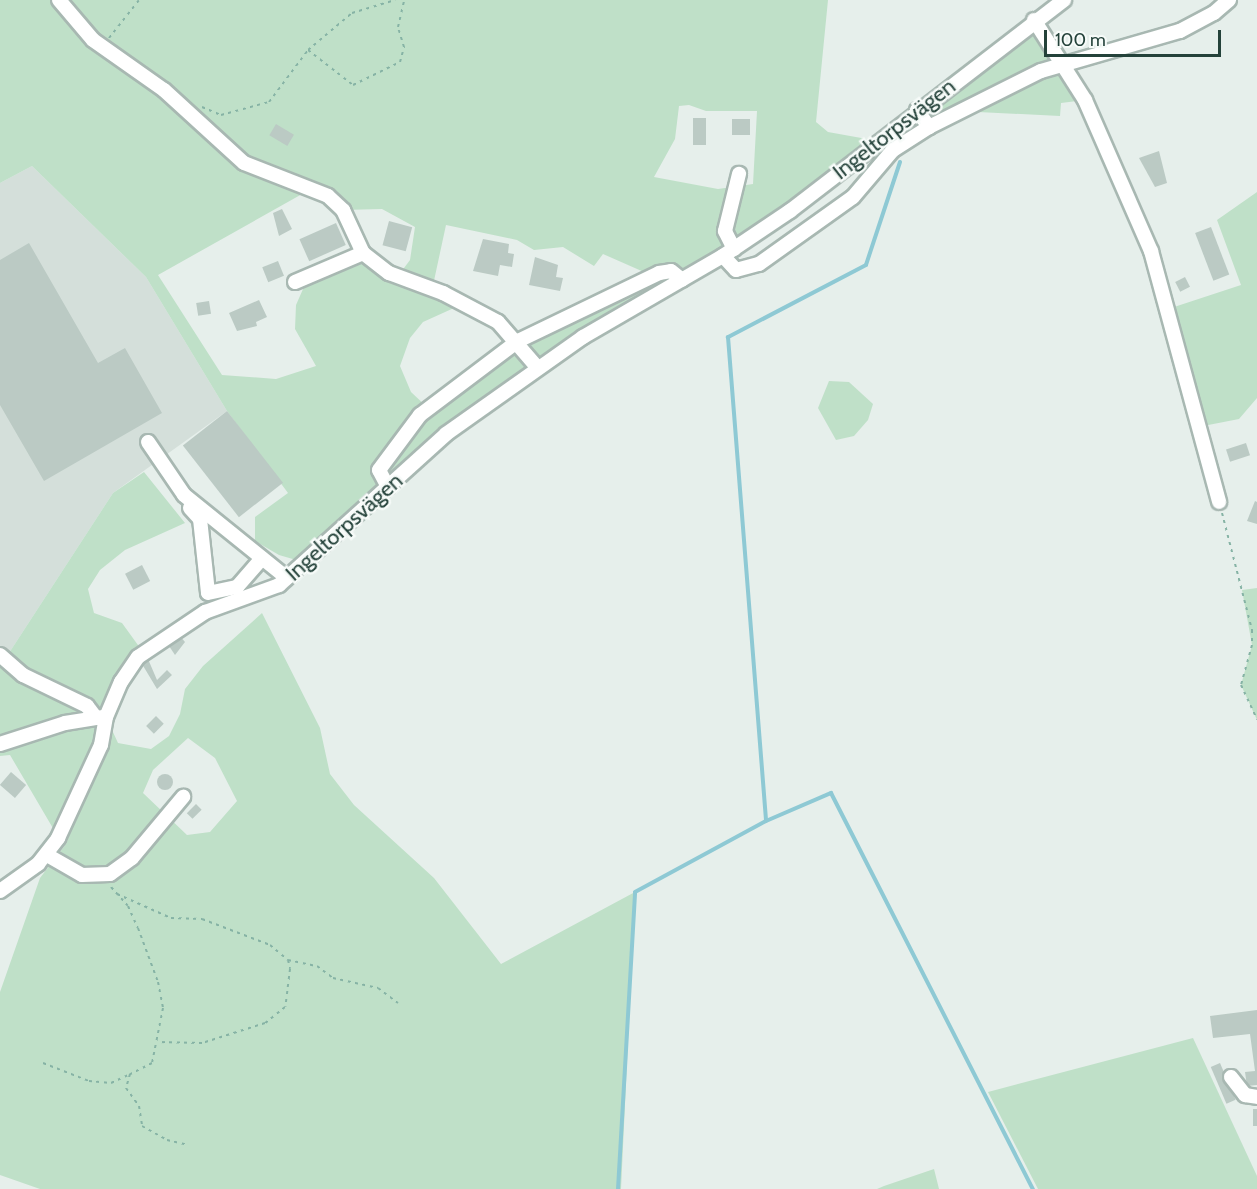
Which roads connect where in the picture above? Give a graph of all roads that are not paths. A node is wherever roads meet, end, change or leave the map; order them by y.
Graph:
1 (59, 0) edge
2 (1064, 0) edge
3 (1229, 0) edge
4 (1034, 20) junction
5 (1064, 62) junction
6 (917, 110) junction
7 (929, 127) junction
8 (739, 174) dead end
9 (729, 252) junction
10 (363, 253) junction
11 (682, 280) junction
12 (295, 282) dead end
13 (518, 341) junction
14 (537, 367) junction
15 (148, 442) dead end
16 (167, 483) dead end
17 (388, 487) junction
18 (1219, 502) road end
19 (262, 558) junction
20 (287, 578) junction
21 (0, 655) edge
22 (101, 718) junction
23 (0, 744) edge
24 (183, 797) dead end
25 (47, 855) junction
26 (0, 891) edge
27 (1231, 1077) dead end
28 (1257, 1097) edge

1 - 10 street
2 - 4 street, Ingeltorpsvägen
3 - 5 street
4 - 5 street
4 - 6 street, Ingeltorpsvägen
5 - 7 street
5 - 18 street
6 - 7 street
6 - 9 street, Ingeltorpsvägen
7 - 9 street, Ingeltorpsvägen
8 - 9 street
9 - 11 street, Ingeltorpsvägen
10 - 12 street
10 - 13 street
11 - 13 street
11 - 14 street, Ingeltorpsvägen
13 - 14 street
13 - 17 street
14 - 17 street, Ingeltorpsvägen
15 - 19 street
16 - 19 street
17 - 20 street, Ingeltorpsvägen
19 - 20 street
20 - 22 street, Ingeltorpsvägen
21 - 22 street
22 - 23 street
22 - 25 street, Ingeltorpsvägen
24 - 25 street
25 - 26 street, Ingeltorpsvägen
27 - 28 street

